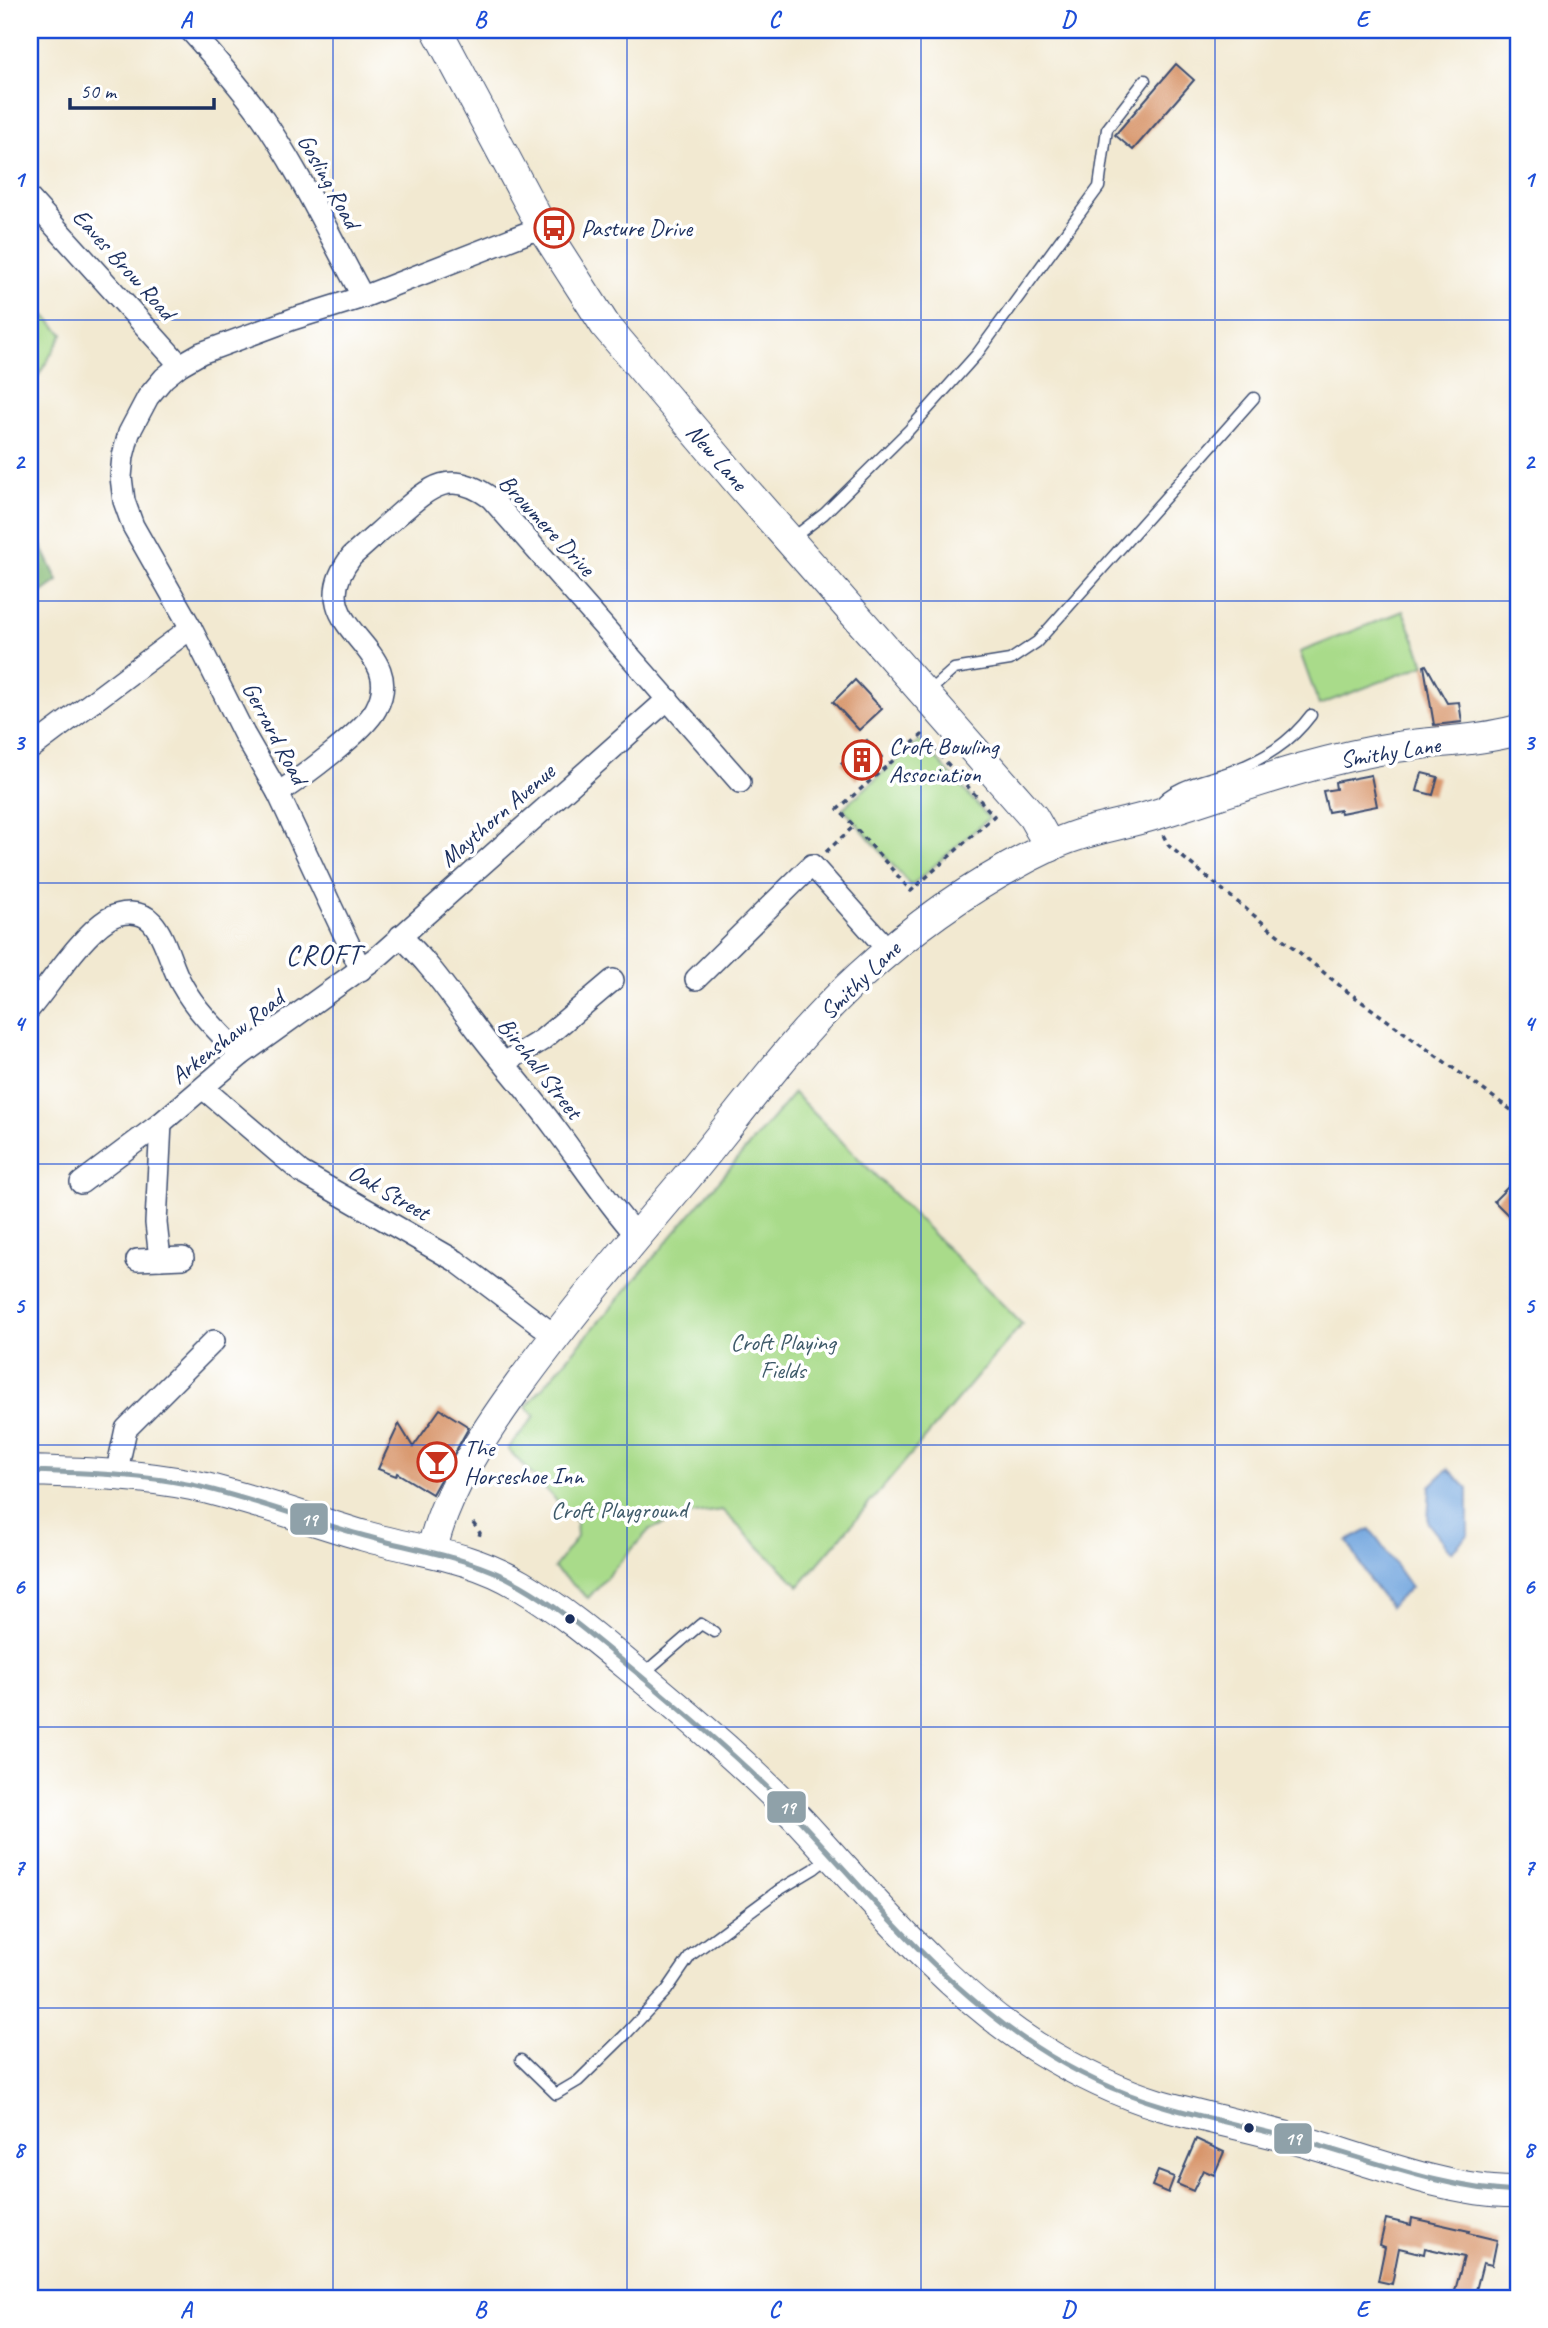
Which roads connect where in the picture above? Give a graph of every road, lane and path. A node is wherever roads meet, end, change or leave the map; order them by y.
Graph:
1 (190, 30) edge
2 (436, 30) edge
3 (1146, 80) dead end
4 (30, 200) edge
5 (542, 227) junction
6 (363, 297) junction
7 (180, 365) junction
8 (1254, 398) dead end
9 (789, 540) junction
10 (191, 628) junction
11 (925, 695) junction
12 (668, 699) junction
13 (1311, 715) dead end
14 (1518, 730) edge
15 (30, 749) edge
16 (740, 782) dead end
17 (278, 793) junction
18 (1152, 816) junction
19 (854, 826) junction
20 (1050, 847) junction
21 (812, 865) junction
22 (400, 936) junction
23 (889, 951) junction
24 (361, 970) junction
25 (696, 979) dead end
26 (613, 980) dead end
27 (30, 1008) edge
28 (241, 1055) junction
29 (504, 1063) junction
30 (203, 1087) junction
31 (1518, 1115) edge
32 (161, 1123) junction
33 (81, 1182) dead end
34 (636, 1234) junction
35 (183, 1258) dead end
36 (159, 1259) junction
37 (137, 1260) dead end
38 (554, 1335) junction
39 (214, 1341) dead end
40 (30, 1471) edge
41 (116, 1475) junction
42 (473, 1523) dead end
43 (477, 1548) dead end
44 (432, 1550) junction
45 (714, 1632) dead end
46 (640, 1675) junction
47 (831, 1855) junction
48 (521, 2060) dead end
49 (1518, 2192) edge

1 - 6 street, Gosling Road
2 - 5 street, New Lane
3 - 9 lane
4 - 7 street, Eaves Brow Road
5 - 6 street
5 - 9 street, New Lane
6 - 7 street
7 - 10 street, Gerrard Road
8 - 11 lane
9 - 11 street, New Lane
10 - 15 street
10 - 17 street, Gerrard Road
11 - 20 street, New Lane
12 - 16 street, Browmere Drive
12 - 17 street, Browmere Drive
12 - 22 street, Maythorn Avenue
13 - 18 lane
14 - 18 street, Smithy Lane
17 - 24 street, Gerrard Road
18 - 20 street, Smithy Lane
18 - 31 path
19 - 19 path
19 - 21 path
20 - 23 street, Smithy Lane
21 - 23 street
21 - 25 street
22 - 24 street, Maythorn Avenue
22 - 29 street, Birchall Street
23 - 34 street, Smithy Lane
24 - 28 street, Arkenshaw Road
26 - 29 street
27 - 28 street
28 - 30 street, Arkenshaw Road
29 - 34 street, Birchall Street
30 - 32 street, Arkenshaw Road
30 - 38 street, Oak Street
32 - 33 street, Arkenshaw Road
32 - 36 street
34 - 38 street, Smithy Lane
35 - 36 street
36 - 37 street
38 - 44 street, Smithy Lane
39 - 41 street
40 - 41 street
41 - 44 street
42 - 43 path
44 - 46 street
45 - 46 lane
46 - 47 street
47 - 48 lane
47 - 49 street

